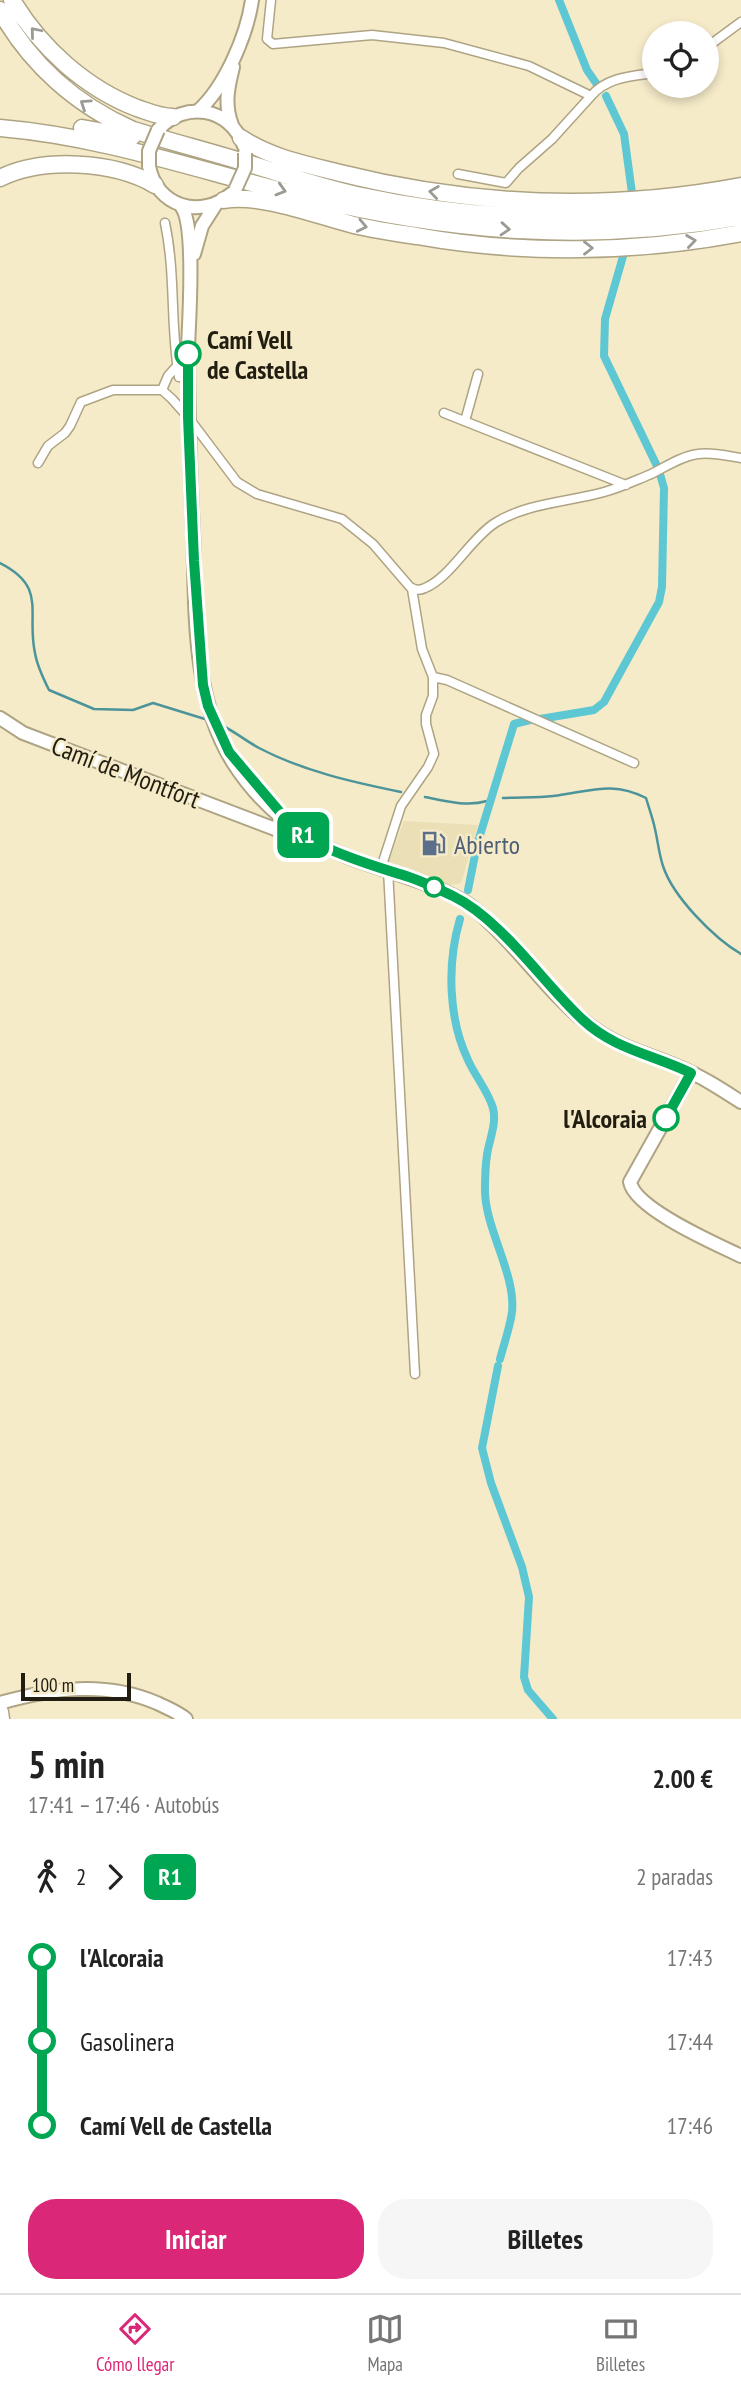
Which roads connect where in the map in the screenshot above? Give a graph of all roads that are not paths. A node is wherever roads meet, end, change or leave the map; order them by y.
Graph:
1 (12, 0) edge
2 (252, 0) edge
3 (271, 0) edge
4 (0, 9) edge
5 (741, 22) edge
6 (719, 38) edge
7 (241, 40) junction
8 (642, 75) edge
9 (591, 96) junction
10 (198, 111) junction
11 (173, 117) junction
12 (0, 120) edge
13 (0, 128) edge
14 (239, 139) junction
15 (263, 170) junction
16 (458, 174) dead end
17 (0, 178) edge
18 (155, 185) junction
19 (741, 186) edge
20 (226, 197) junction
21 (741, 202) edge
22 (181, 206) junction
23 (622, 216) junction
24 (741, 217) edge
25 (165, 223) dead end
26 (643, 223) junction
27 (741, 233) edge
28 (190, 290) junction
29 (177, 366) junction
30 (478, 374) dead end
31 (179, 377) dead end
32 (162, 390) junction
33 (444, 413) dead end
34 (188, 417) junction
35 (465, 421) junction
36 (741, 458) edge
37 (38, 463) dead end
38 (626, 485) junction
39 (412, 589) junction
40 (433, 677) junction
41 (0, 718) edge
42 (229, 752) junction
43 (634, 763) dead end
44 (256, 783) junction
45 (265, 803) junction
46 (281, 817) junction
47 (254, 819) junction
48 (272, 829) junction
49 (320, 841) junction
50 (380, 867) junction
51 (691, 1073) junction
52 (741, 1102) edge
53 (741, 1256) edge
54 (415, 1374) dead end
55 (0, 1703) edge
56 (0, 1713) edge
57 (1, 1719) edge
58 (186, 1719) edge

11 -> 1 highway
2 - 7 main road
3 - 9 street
15 -> 4 highway
5 - 6 street
7 - 10 main road
7 - 14 main road
8 - 9 street
9 - 16 street
10 - 11 main road
10 - 14 main road
11 - 18 main road, bridge
12 - 15 highway
13 -> 23 highway
14 - 20 main road, bridge
23 -> 14 highway
15 - 23 highway
17 - 18 highway
18 - 22 main road
19 - 26 highway
20 - 22 main road
20 -> 26 highway
20 - 28 main road
21 - 26 highway
22 - 28 main road
23 - 26 highway
24 - 26 highway
25 - 29 street
26 -> 27 highway
28 - 34 main road
29 - 31 street
29 - 32 street
30 - 35 street
32 - 34 street
32 - 37 street
33 - 35 street
34 - 39 street
34 - 42 main road
35 - 38 street
36 - 38 street
38 - 39 street
39 - 40 street
40 - 43 street
40 - 50 street
41 - 47 main road, Camí de Montfort
42 - 44 main road
42 - 45 main road
44 - 46 main road
44 - 49 main road
45 - 46 main road
45 - 47 main road
46 - 47 main road
46 - 48 main road
46 - 49 main road
47 - 48 main road, Camí de Montfort
48 - 49 main road, Camí de Montfort
49 - 50 main road
50 - 51 main road
50 - 54 street
51 - 52 main road
51 - 53 main road
55 - 58 main road
56 - 57 highway

